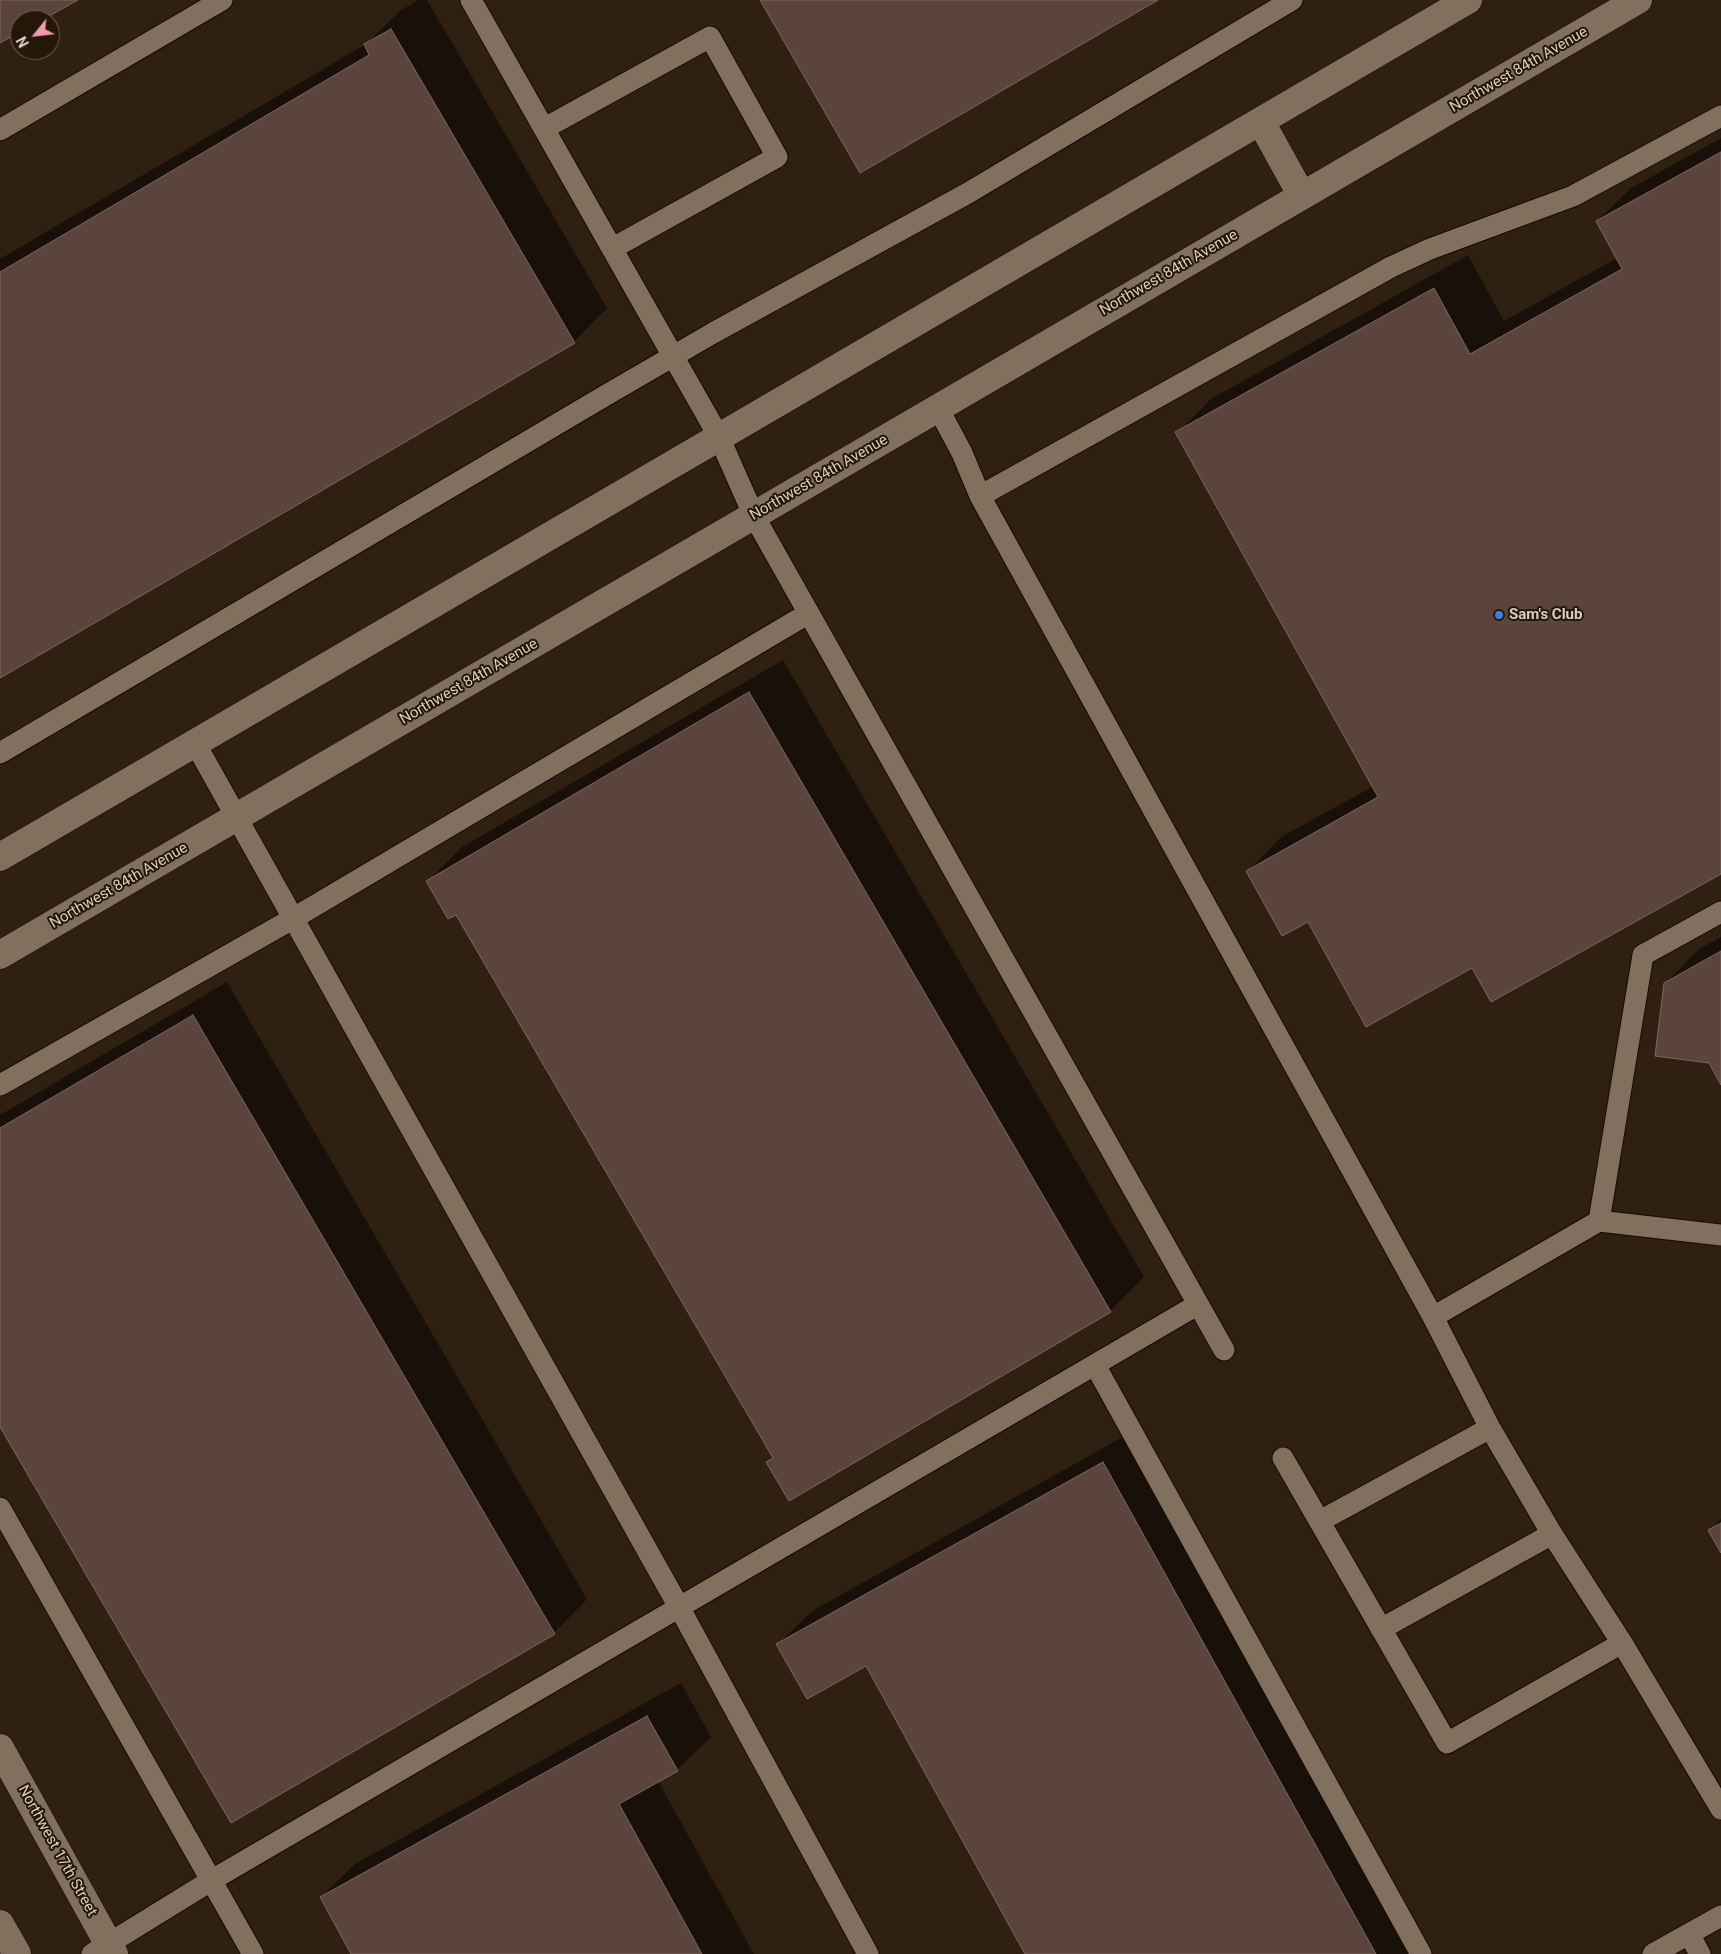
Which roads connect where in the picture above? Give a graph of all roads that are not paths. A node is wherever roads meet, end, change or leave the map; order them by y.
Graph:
1 (222, 0) edge
2 (471, 0) edge
3 (1292, 0) edge
4 (1468, 0) edge
5 (1638, 0) edge
6 (1721, 116) edge
7 (1261, 122) junction
8 (545, 128) junction
9 (0, 130) edge
10 (1302, 196) junction
11 (613, 248) junction
12 (673, 356) junction
13 (938, 408) junction
14 (719, 437) junction
15 (980, 496) junction
16 (754, 516) junction
17 (809, 613) junction
18 (195, 743) junction
19 (0, 753) edge
20 (237, 817) junction
21 (0, 857) edge
22 (1721, 912) edge
23 (294, 918) junction
24 (0, 955) edge
25 (0, 1084) edge
26 (1599, 1221) junction
27 (1721, 1235) edge
28 (1197, 1305) junction
29 (1433, 1317) junction
30 (1224, 1350) dead end
31 (1095, 1365) junction
32 (1490, 1428) junction
33 (1283, 1458) dead end
34 (0, 1508) edge
35 (1320, 1521) junction
36 (1552, 1534) junction
37 (679, 1607) junction
38 (1381, 1629) junction
39 (1622, 1643) junction
40 (0, 1748) edge
41 (1721, 1809) edge
42 (212, 1880) junction
43 (1721, 1916) edge
44 (0, 1924) edge
45 (1689, 1934) junction
46 (105, 1951) edge
47 (16, 1954) edge
48 (253, 1954) edge
49 (868, 1954) edge
50 (1421, 1954) edge
51 (1653, 1954) edge
52 (1700, 1954) edge

1 - 9 lane
2 - 8 lane
3 - 12 lane
4 - 7 street
5 - 10 street, Northwest 84th Avenue
6 - 15 lane
7 - 10 street
7 - 14 street
8 - 11 lane
8 - 11 lane
10 - 13 street, Northwest 84th Avenue
11 - 12 lane
12 - 14 lane
12 - 19 lane
13 - 15 lane
13 - 16 street, Northwest 84th Avenue
14 - 16 lane
14 - 18 street
15 - 29 lane
16 - 17 lane
16 - 20 street, Northwest 84th Avenue
17 - 23 lane
17 - 28 lane
18 - 20 lane
18 - 21 street
20 - 23 lane
20 - 24 street, Northwest 84th Avenue
22 - 26 lane
23 - 25 lane
23 - 37 lane
26 - 27 lane
26 - 29 lane
28 - 30 lane
28 - 31 lane
29 - 32 lane
31 - 37 lane
31 - 50 lane
32 - 35 lane
32 - 36 lane
33 - 35 lane
34 - 42 lane
35 - 38 lane
36 - 38 lane
36 - 39 lane
37 - 42 lane
37 - 49 lane
38 - 39 lane
39 - 41 lane
40 - 46 street, Northwest 17th Street
42 - 46 lane
42 - 48 lane
43 - 45 lane
44 - 47 street
45 - 51 lane
45 - 52 lane

